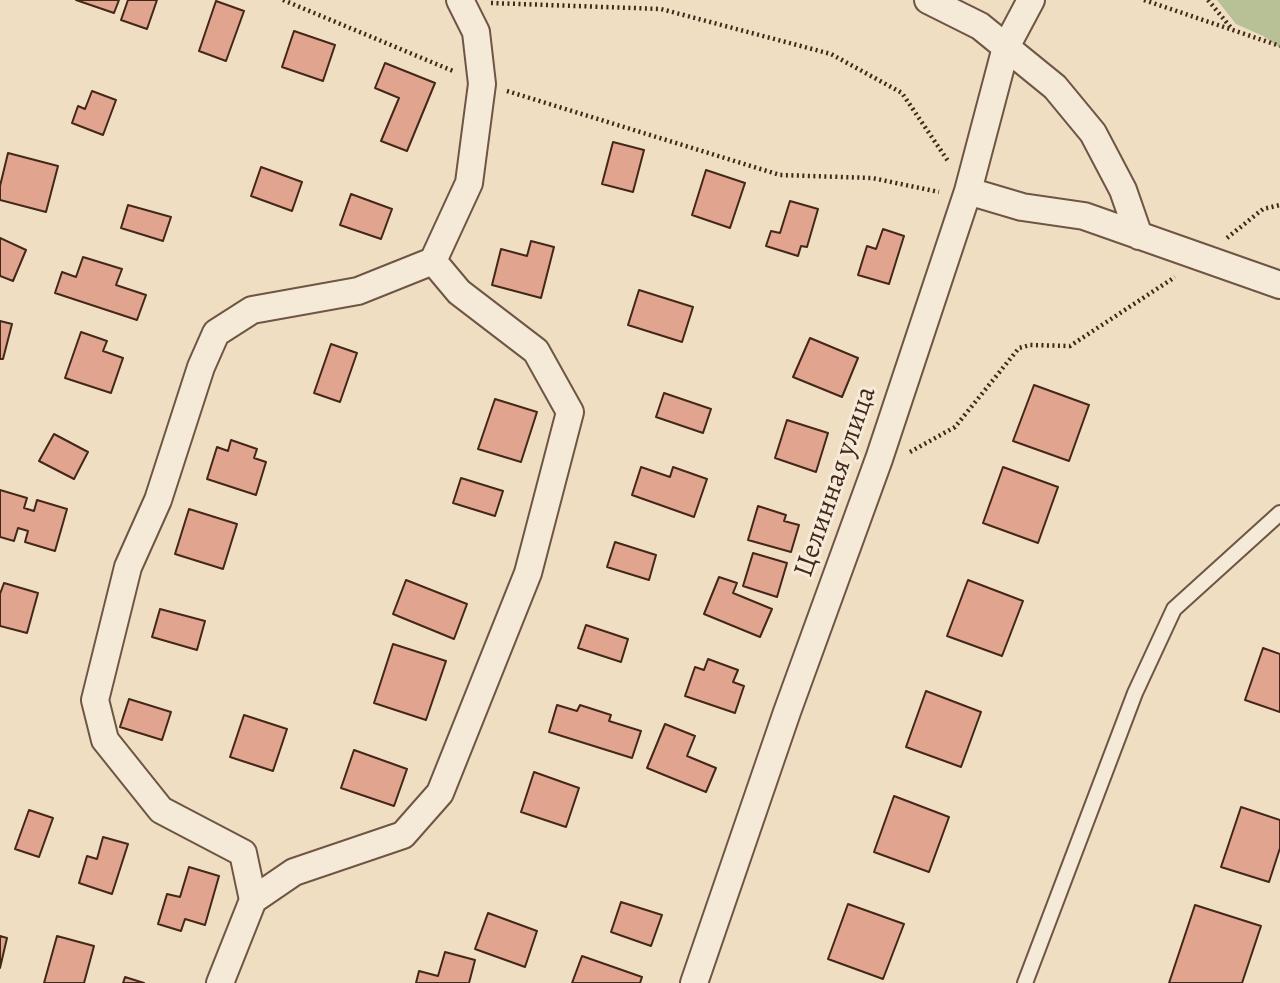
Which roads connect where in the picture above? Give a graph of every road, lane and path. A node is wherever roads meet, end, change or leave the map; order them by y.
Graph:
1 (283, 0) edge
2 (460, 0) edge
3 (928, 0) edge
4 (1031, 0) edge
5 (1144, 0) edge
6 (1208, 0) edge
7 (1234, 32) junction
8 (1280, 46) edge
9 (1006, 47) junction
10 (482, 84) junction
11 (968, 191) junction
12 (1280, 205) edge
13 (1139, 236) junction
14 (1203, 260) junction
15 (433, 261) junction
16 (1280, 285) edge
17 (879, 459) junction
18 (1280, 513) edge
19 (253, 900) junction
20 (220, 983) edge
21 (694, 983) edge
22 (1025, 983) edge

1 - 10 path
2 - 10 street
2 - 11 path
3 - 9 street
4 - 9 street, Целинная улица
5 - 7 path
6 - 7 path
7 - 8 path
9 - 11 street, Целинная улица
9 - 13 street
10 - 11 path
10 - 15 street
11 - 13 street
11 - 17 street, Целинная улица
12 - 14 path
13 - 14 street
14 - 16 street
14 - 17 path
15 - 19 street
15 - 19 street
17 - 21 street, Целинная улица
18 - 22 lane
19 - 20 street

